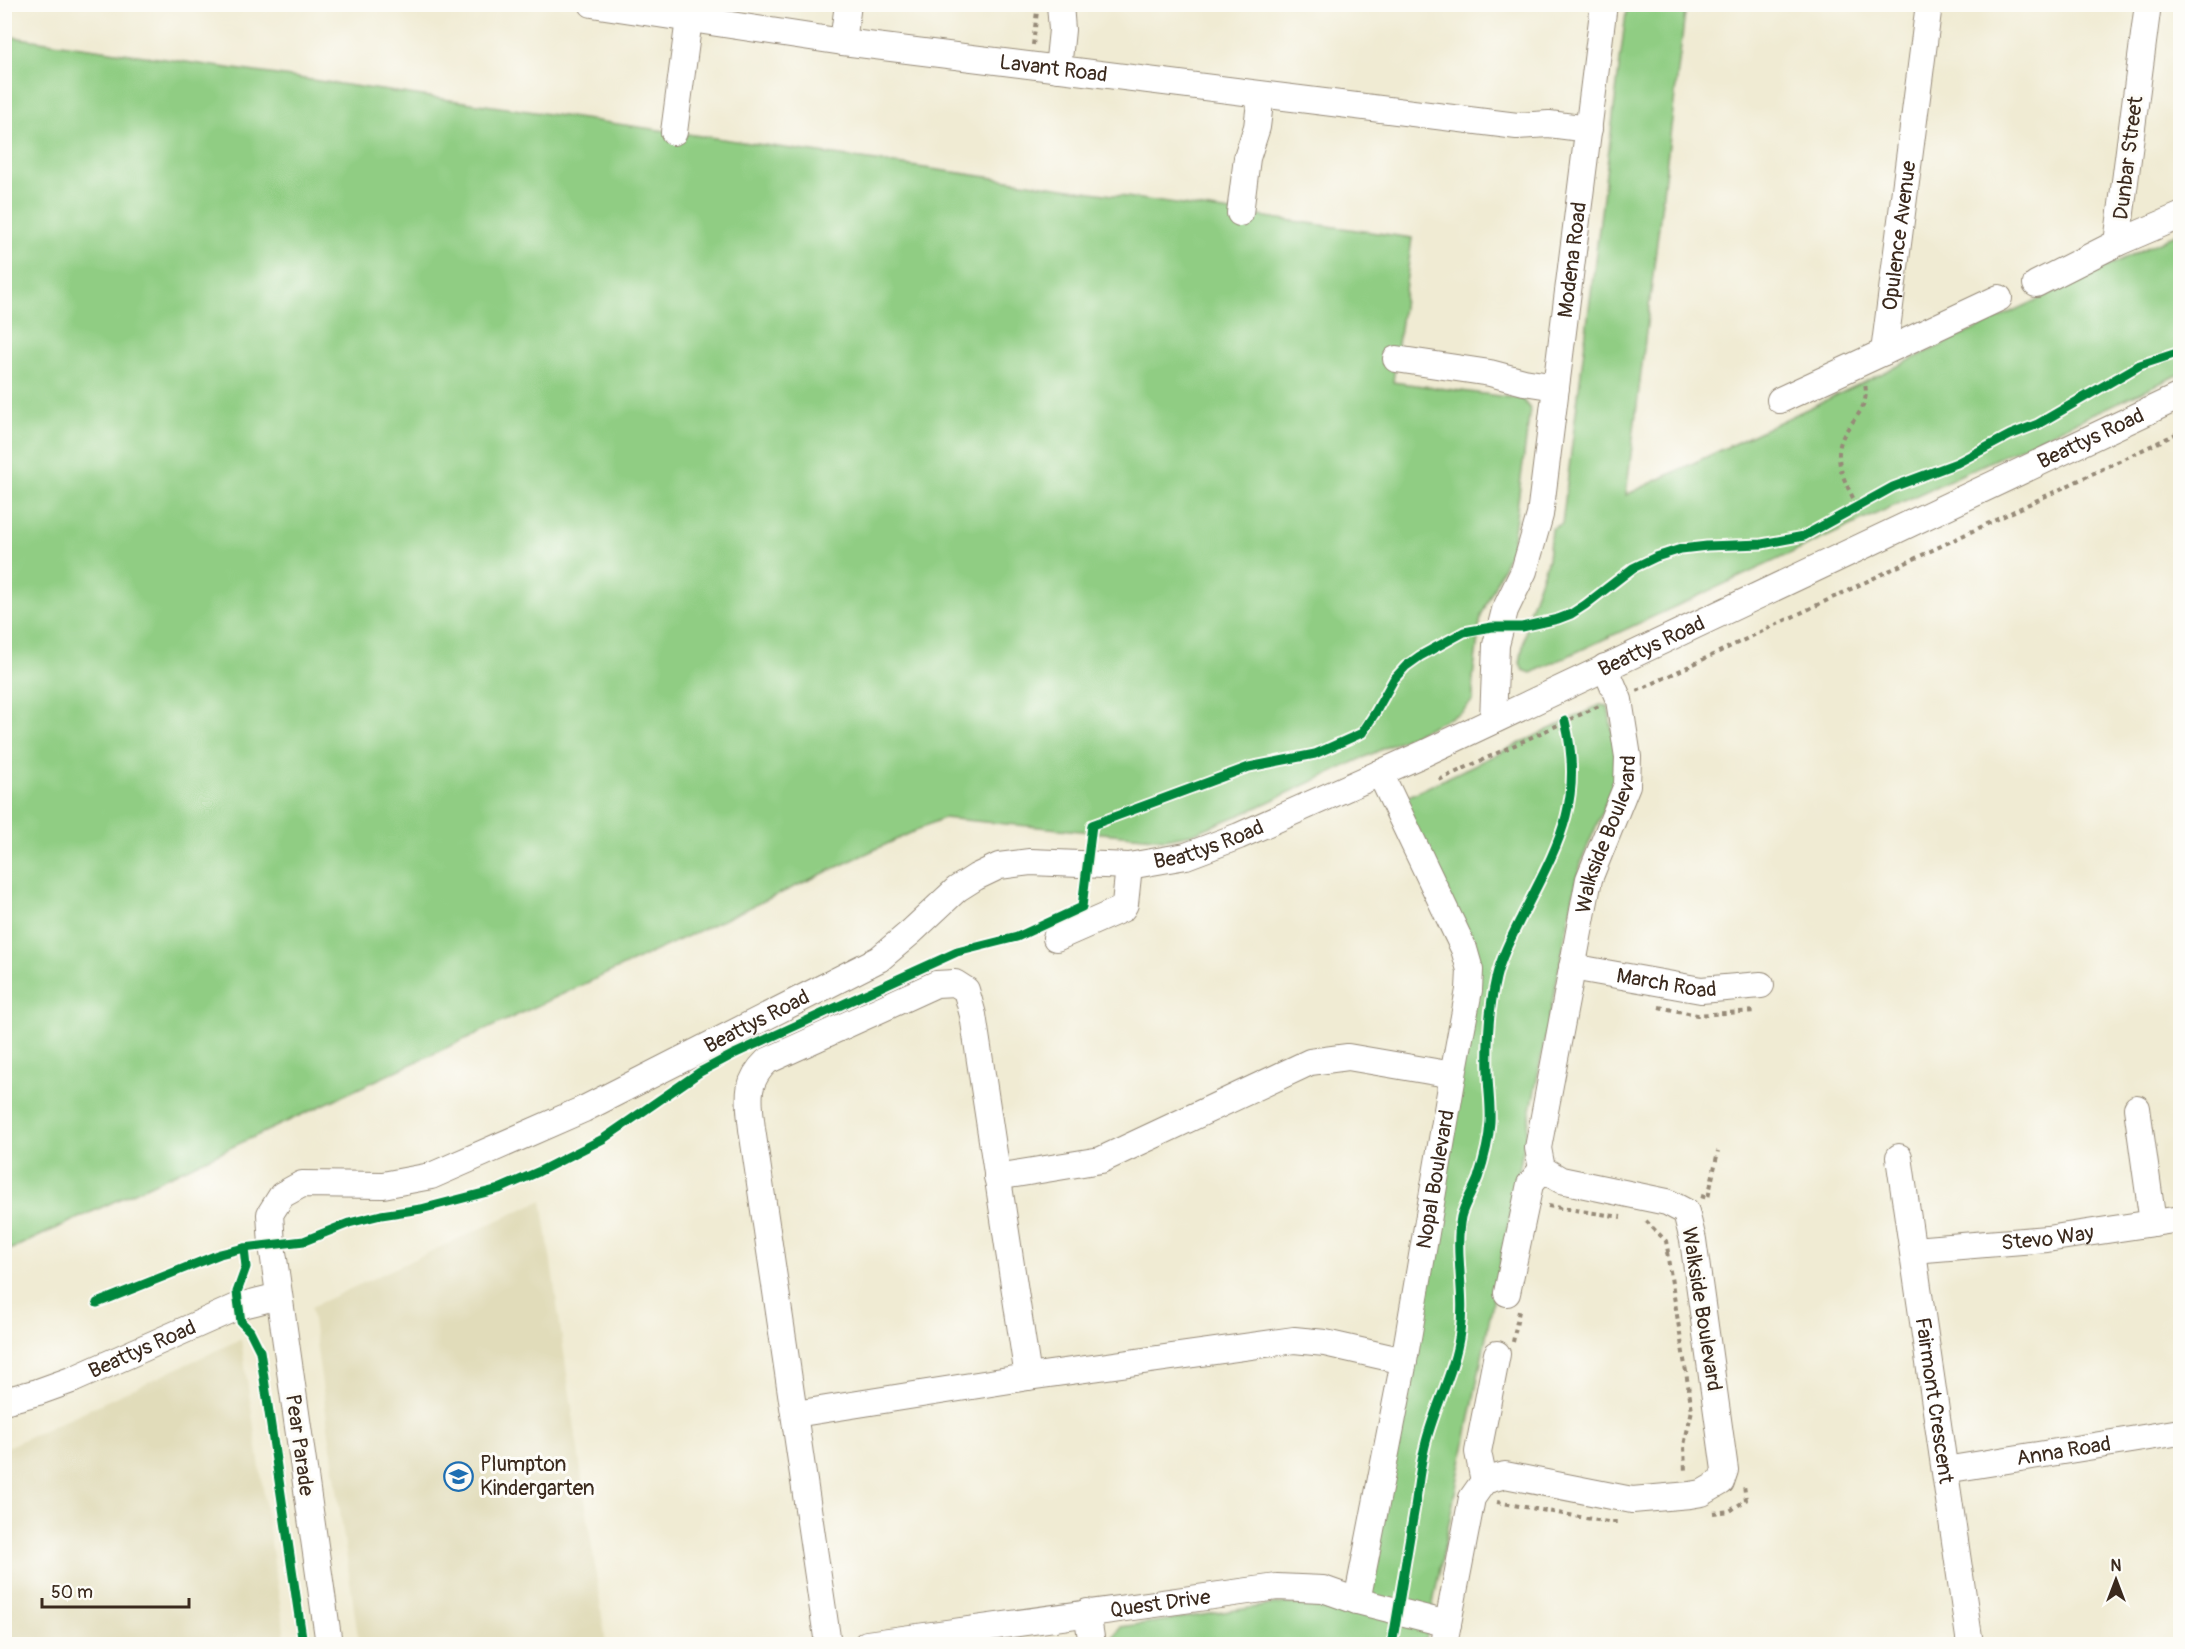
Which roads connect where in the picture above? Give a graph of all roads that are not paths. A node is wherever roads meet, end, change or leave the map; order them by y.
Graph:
1 (592, 4) edge
2 (848, 4) edge
3 (1060, 4) edge
4 (1604, 4) edge
5 (1929, 4) edge
6 (2148, 4) edge
7 (688, 19) junction
8 (843, 42) junction
9 (1052, 68) junction
10 (1255, 94) junction
11 (674, 132) dead end
12 (1588, 135) junction
13 (1240, 213) dead end
14 (2181, 216) edge
15 (2117, 243) junction
16 (2036, 284) dead end
17 (1999, 298) dead end
18 (1884, 352) junction
19 (1396, 359) dead end
20 (1557, 381) junction
21 (2181, 396) edge
22 (1780, 400) dead end
23 (1540, 515) junction
24 (1605, 667) junction
25 (1516, 709) junction
26 (1493, 720) junction
27 (1380, 773) junction
28 (1129, 866) junction
29 (1056, 938) dead end
30 (1572, 967) junction
31 (1761, 985) dead end
32 (1453, 1075) junction
33 (2137, 1108) dead end
34 (1899, 1157) dead end
35 (1542, 1169) junction
36 (997, 1177) junction
37 (2181, 1219) edge
38 (2153, 1222) junction
39 (272, 1245) joint
40 (1913, 1250) junction
41 (1506, 1293) road end
42 (279, 1296) junction
43 (1497, 1354) road end
44 (1404, 1361) junction
45 (1028, 1377) junction
46 (4, 1401) edge
47 (795, 1414) junction
48 (2181, 1432) edge
49 (1945, 1470) junction
50 (1484, 1482) junction
51 (1357, 1601) junction
52 (1087, 1612) junction
53 (1446, 1634) edge
54 (984, 1636) edge
55 (329, 1644) edge
56 (828, 1644) edge
57 (867, 1644) edge
58 (1092, 1644) edge
59 (1970, 1644) edge

1 - 7 street, Lavant Road
2 - 8 street
3 - 9 street
4 - 12 street, Modena Road
5 - 18 street, Opulence Avenue
6 - 15 street, Dunbar Street
7 - 8 street, Lavant Road
7 - 11 street
8 - 9 street, Lavant Road
9 - 10 street, Lavant Road
10 - 12 street, Lavant Road
10 - 13 street
12 - 20 street, Modena Road
14 - 15 street, Dunbar Street
15 - 16 street
17 - 18 street
18 - 22 street
19 - 20 street
20 - 23 street, Modena Road
21 - 24 street, Beattys Road
23 - 25 street, Modena Road
23 - 26 street, Modena Road
24 - 25 street, Beattys Road
24 - 30 street, Walkside Boulevard
25 - 26 street, Beattys Road
26 - 27 street, Beattys Road
27 - 28 street, Beattys Road
27 - 32 street, Nopal Boulevard
28 - 29 street
28 - 39 street, Beattys Road
30 - 31 street, March Road
30 - 35 street, Walkside Boulevard
32 - 36 street
32 - 44 street, Nopal Boulevard
33 - 38 street
34 - 40 street, Fairmont Crescent
35 - 41 street
35 - 50 street, Walkside Boulevard
36 - 45 street
36 - 47 street
37 - 38 street, Stevo Way
38 - 40 street, Stevo Way
39 - 42 street, Pear Parade
40 - 49 street, Fairmont Crescent
42 - 46 street, Beattys Road
42 - 55 street, Pear Parade
43 - 50 street
44 - 45 street
44 - 51 street, Nopal Boulevard
45 - 47 street
47 - 56 street
48 - 49 street, Anna Road
49 - 59 street, Fairmont Crescent
50 - 53 street
51 - 52 street, Quest Drive
51 - 53 street, Quest Drive
52 - 54 street, Quest Drive
52 - 58 street
54 - 57 street, Quest Drive

